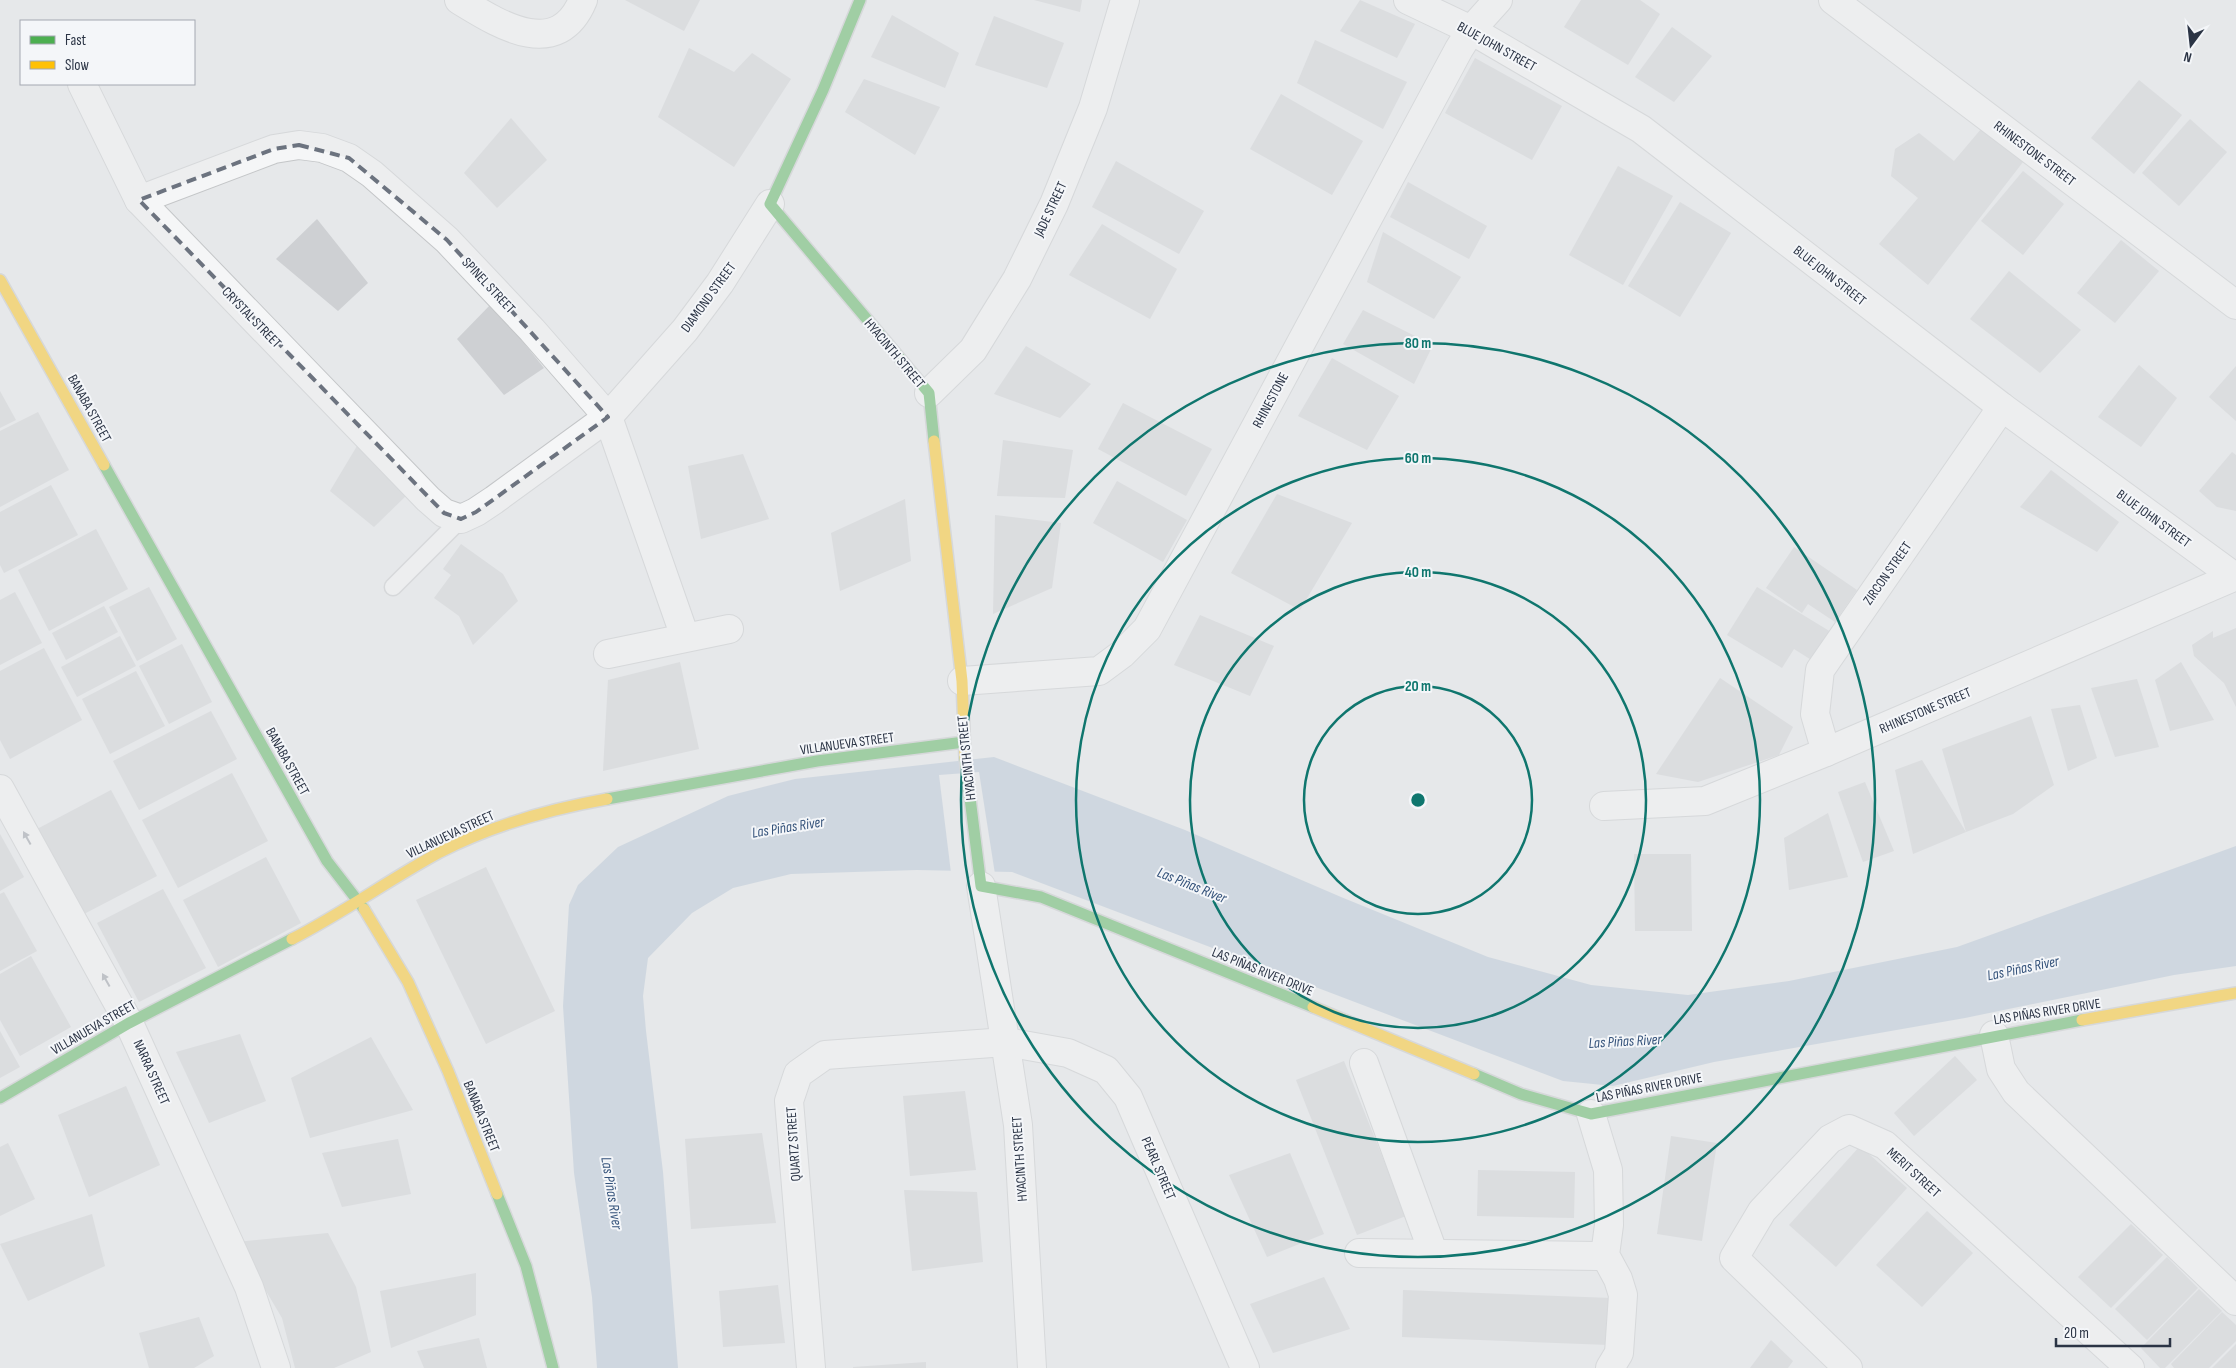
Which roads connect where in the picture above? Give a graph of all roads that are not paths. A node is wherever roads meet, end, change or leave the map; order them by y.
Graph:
1 (459, 0) edge
2 (583, 0) edge
3 (860, 0) edge
4 (1125, 0) edge
5 (1408, 0) edge
6 (1498, 0) edge
7 (1833, 0) edge
8 (1471, 30) junction
9 (82, 85) edge
10 (139, 200) junction
11 (770, 204) junction
12 (0, 280) edge
13 (2236, 306) edge
14 (929, 393) junction
15 (2002, 408) junction
16 (608, 417) junction
17 (461, 519) junction
18 (2235, 576) edge
19 (393, 587) dead end
20 (729, 629) dead end
21 (685, 637) junction
22 (608, 654) dead end
23 (962, 681) junction
24 (964, 742) junction
25 (1826, 752) junction
26 (0, 789) edge
27 (1604, 806) dead end
28 (980, 878) junction
29 (358, 900) junction
30 (2236, 993) edge
31 (129, 1023) junction
32 (1994, 1034) junction
33 (1006, 1042) junction
34 (1364, 1063) dead end
35 (0, 1098) edge
36 (1591, 1114) junction
37 (1433, 1252) junction
38 (1359, 1253) dead end
39 (1605, 1254) junction
40 (2236, 1301) edge
41 (276, 1368) edge
42 (553, 1368) edge
43 (811, 1368) edge
44 (1032, 1368) edge
45 (1245, 1368) edge
46 (1610, 1368) edge
47 (1848, 1368) edge
48 (2130, 1368) edge

1 - 2 street
3 - 11 street, DIAMOND STREET
4 - 14 street, JADE STREET
5 - 8 street, BLUE JOHN STREET
6 - 8 street, RHINESTONE
7 - 13 street, RHINESTONE STREET
8 - 15 street, BLUE JOHN STREET
8 - 23 street, RHINESTONE
9 - 10 street, CRYSTAL STREET
10 - 16 street, SPINEL STREET
10 - 17 street, CRYSTAL STREET
11 - 14 street, HYACINTH STREET
11 - 16 street, DIAMOND STREET
12 - 29 street, BANABA STREET
14 - 23 street, HYACINTH STREET
15 - 18 street, BLUE JOHN STREET
15 - 25 street, ZIRCON STREET
16 - 17 street, DIAMOND STREET
16 - 21 street, SPINEL STREET
17 - 19 lane
18 - 25 street, RHINESTONE STREET
20 - 21 street
21 - 22 street
23 - 24 street, HYACINTH STREET
24 - 28 street, HYACINTH STREET
24 - 29 street, VILLANUEVA STREET
25 - 27 street, RHINESTONE STREET
31 -> 26 street, NARRA STREET
28 - 33 street, HYACINTH STREET
28 - 36 street, LAS PIÑAS RIVER DRIVE
29 - 31 street, VILLANUEVA STREET
29 - 42 street, BANABA STREET
30 - 32 street, LAS PIÑAS RIVER DRIVE
31 - 35 street, VILLANUEVA STREET
31 - 41 street, NARRA STREET
32 - 36 street, LAS PIÑAS RIVER DRIVE
32 - 40 street
33 - 43 street, QUARTZ STREET
33 - 44 street, HYACINTH STREET
33 - 45 street, PEARL STREET
34 - 37 street
36 - 39 street
37 - 38 street
37 - 39 street
39 - 46 street
47 - 48 street, MERIT STREET

